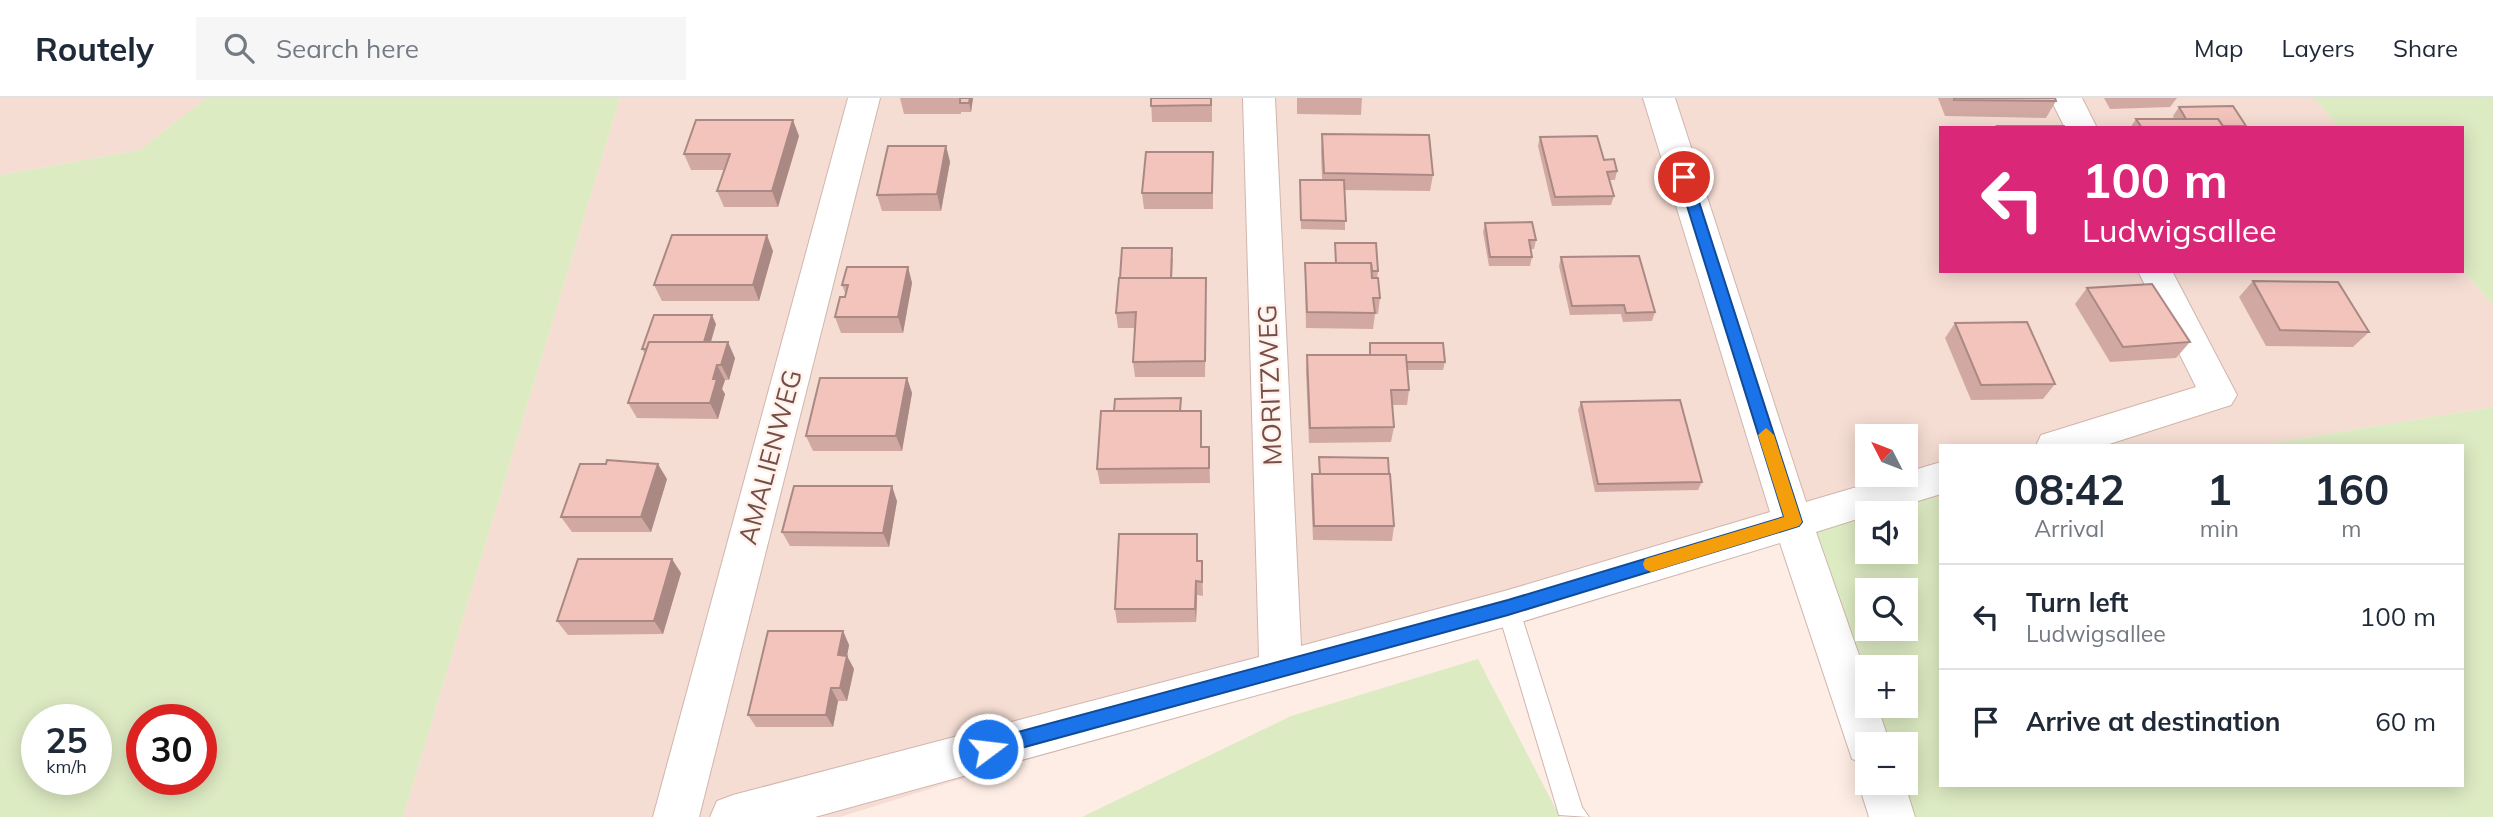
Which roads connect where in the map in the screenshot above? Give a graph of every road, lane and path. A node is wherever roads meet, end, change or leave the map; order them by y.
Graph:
1 (864, 98) edge
2 (1259, 98) edge
3 (1659, 98) edge
4 (2066, 98) edge
5 (2080, 126) edge
6 (2156, 273) edge
7 (2061, 444) edge
8 (1939, 479) edge
9 (1793, 522) junction
10 (1508, 608) junction
11 (1281, 671) junction
12 (1864, 732) edge
13 (1885, 795) edge
14 (676, 817) edge
15 (733, 817) edge
16 (1576, 817) edge
17 (1892, 817) edge

1 - 14 street, AMALIENWEG
2 - 11 street, MORITZWEG
3 - 9 street
4 - 5 street
6 - 7 street
8 - 9 street
9 - 10 street
9 - 12 street
10 - 11 street
10 - 16 lane
11 - 15 street
13 - 17 street

